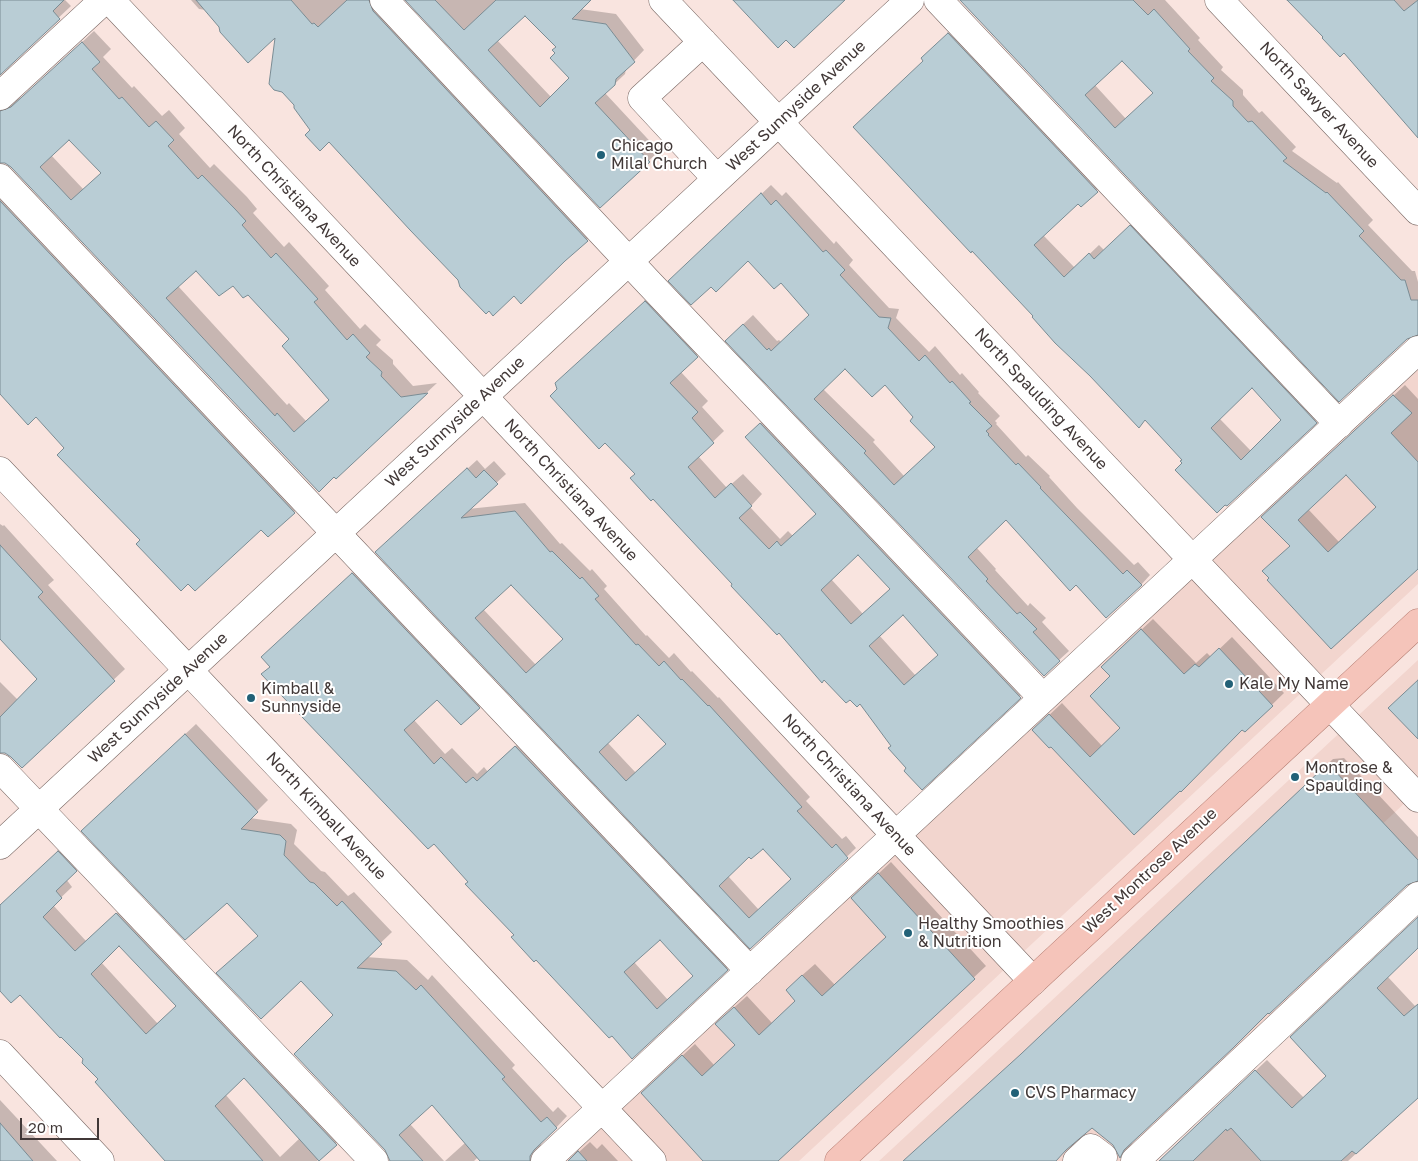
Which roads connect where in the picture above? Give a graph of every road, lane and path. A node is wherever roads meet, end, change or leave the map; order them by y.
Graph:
1 (104, 0) edge
2 (110, 0) edge
3 (384, 0) edge
4 (663, 0) edge
5 (910, 0) edge
6 (938, 0) edge
7 (1219, 0) edge
8 (703, 42) junction
9 (0, 96) edge
10 (779, 122) junction
11 (0, 178) edge
12 (717, 180) junction
13 (1418, 211) edge
14 (629, 261) junction
15 (1418, 350) edge
16 (483, 397) junction
17 (1339, 424) junction
18 (0, 472) edge
19 (335, 534) junction
20 (1192, 560) junction
21 (1418, 622) edge
22 (188, 670) junction
23 (1043, 698) junction
24 (1330, 704) junction
25 (0, 768) edge
26 (1418, 798) edge
27 (38, 809) junction
28 (896, 835) junction
29 (0, 845) edge
30 (1418, 896) edge
31 (750, 971) junction
32 (1033, 981) junction
33 (0, 1054) edge
34 (602, 1109) junction
35 (100, 1161) edge
36 (374, 1161) edge
37 (545, 1161) edge
38 (652, 1161) edge
39 (839, 1161) edge
40 (1077, 1161) edge
41 (1100, 1161) edge
42 (1135, 1161) edge

1 - 9 street
2 - 16 street, North Christiana Avenue
3 - 14 street
4 - 8 street, North Spaulding Avenue
5 - 10 street, West Sunnyside Avenue
6 - 17 street
7 - 13 street, North Sawyer Avenue
8 - 10 street, North Spaulding Avenue
8 - 12 street
10 - 12 street, West Sunnyside Avenue
10 - 20 street, North Spaulding Avenue
11 - 19 street
12 - 14 street, West Sunnyside Avenue
14 - 16 street, West Sunnyside Avenue
14 - 23 street
15 - 17 street
16 - 19 street, West Sunnyside Avenue
16 - 28 street, North Christiana Avenue
17 - 20 street
18 - 22 street, North Kimball Avenue
19 - 22 street, West Sunnyside Avenue
19 - 31 street
20 - 23 street
20 - 24 street, North Spaulding Avenue
21 - 24 main road, West Montrose Avenue
22 - 27 street, West Sunnyside Avenue
22 - 34 street, North Kimball Avenue
23 - 28 street
24 - 26 street, North Spaulding Avenue
24 - 32 main road, West Montrose Avenue
25 - 27 street
27 - 29 street, West Sunnyside Avenue
27 - 36 street
28 - 31 street
28 - 32 street, North Christiana Avenue
30 - 42 street
31 - 34 street
32 - 39 main road, West Montrose Avenue
33 - 35 street
34 - 37 street
34 - 38 street, North Kimball Avenue
40 - 41 street

